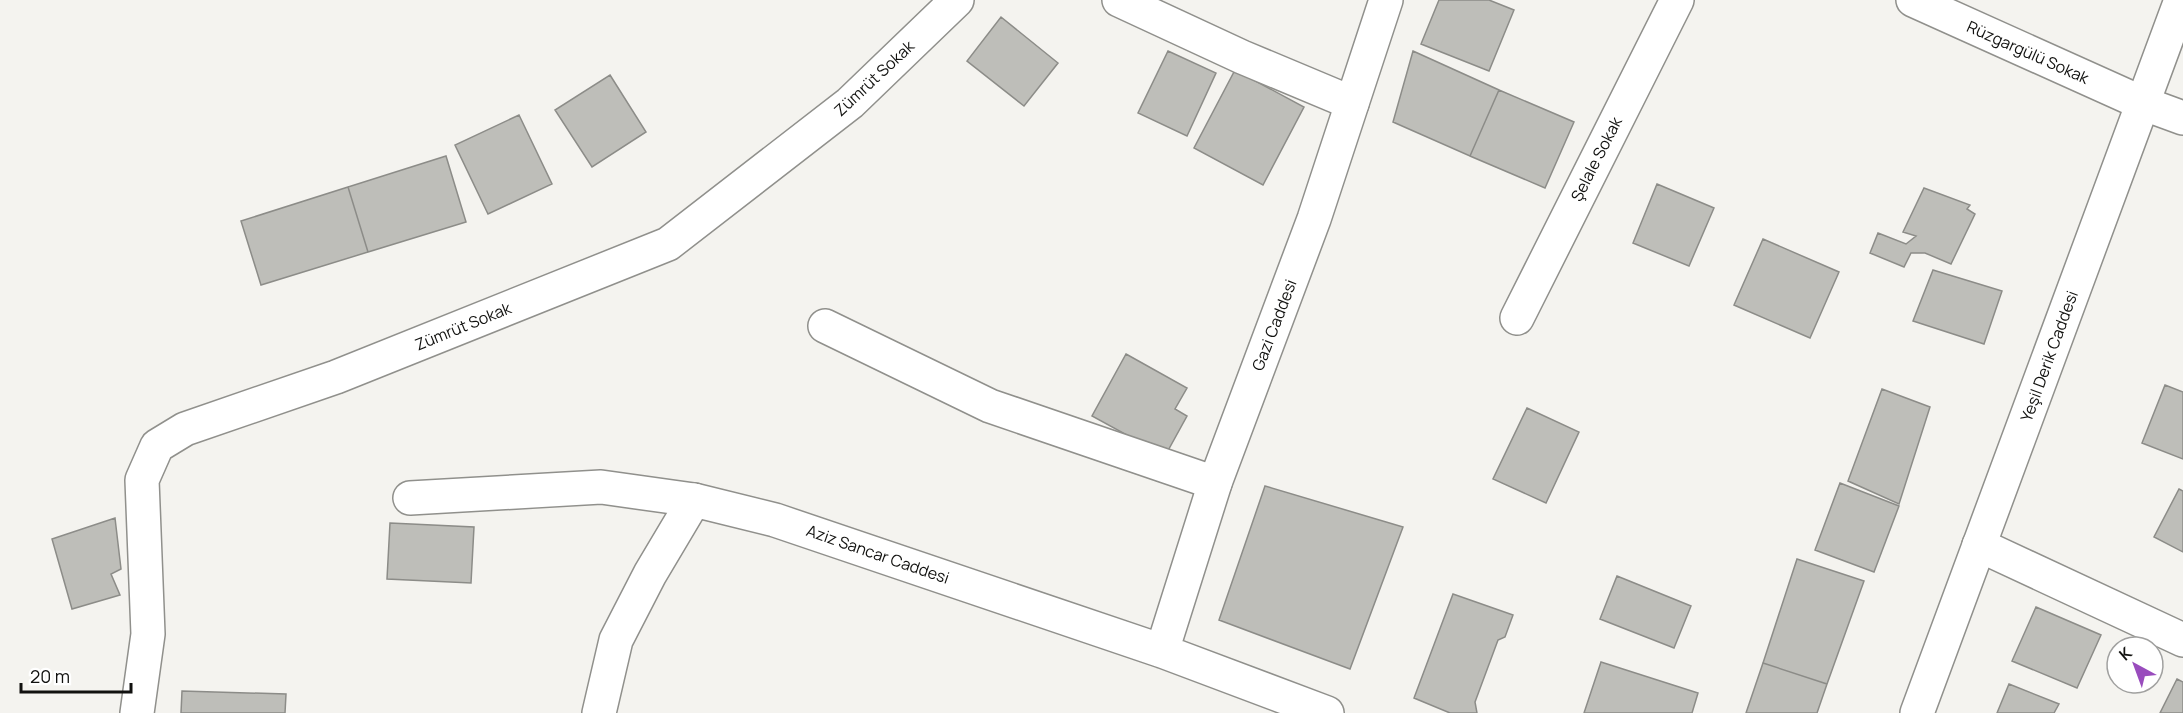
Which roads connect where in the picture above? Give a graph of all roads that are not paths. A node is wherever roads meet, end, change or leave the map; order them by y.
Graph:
1 (957, 0) edge
2 (1119, 0) edge
3 (1386, 0) edge
4 (1677, 0) edge
5 (1913, 0) edge
6 (2181, 0) edge
7 (1352, 103) junction
8 (2142, 103) junction
9 (2183, 118) edge
10 (1517, 318) dead end
11 (825, 326) dead end
12 (1215, 483) junction
13 (410, 498) dead end
14 (694, 501) junction
15 (1979, 545) junction
16 (2183, 640) edge
17 (1162, 651) junction
18 (137, 713) edge
19 (599, 713) edge
20 (1327, 713) edge
21 (1917, 713) edge

1 - 18 street, Zümrüt Sokak
2 - 7 street
3 - 7 street, Gazi Caddesi
4 - 10 street, Şelale Sokak
5 - 8 street, Rüzgargülü Sokak
6 - 8 street, Yeşil Derik Caddesi
7 - 12 street, Gazi Caddesi
8 - 9 street, Rüzgargülü Sokak
8 - 15 street, Yeşil Derik Caddesi
11 - 12 street
12 - 17 street, Gazi Caddesi
13 - 14 street, Aziz Sancar Caddesi
14 - 17 street, Aziz Sancar Caddesi
14 - 19 street
15 - 16 street
15 - 21 street, Yeşil Derik Caddesi
17 - 20 street, Aziz Sancar Caddesi

